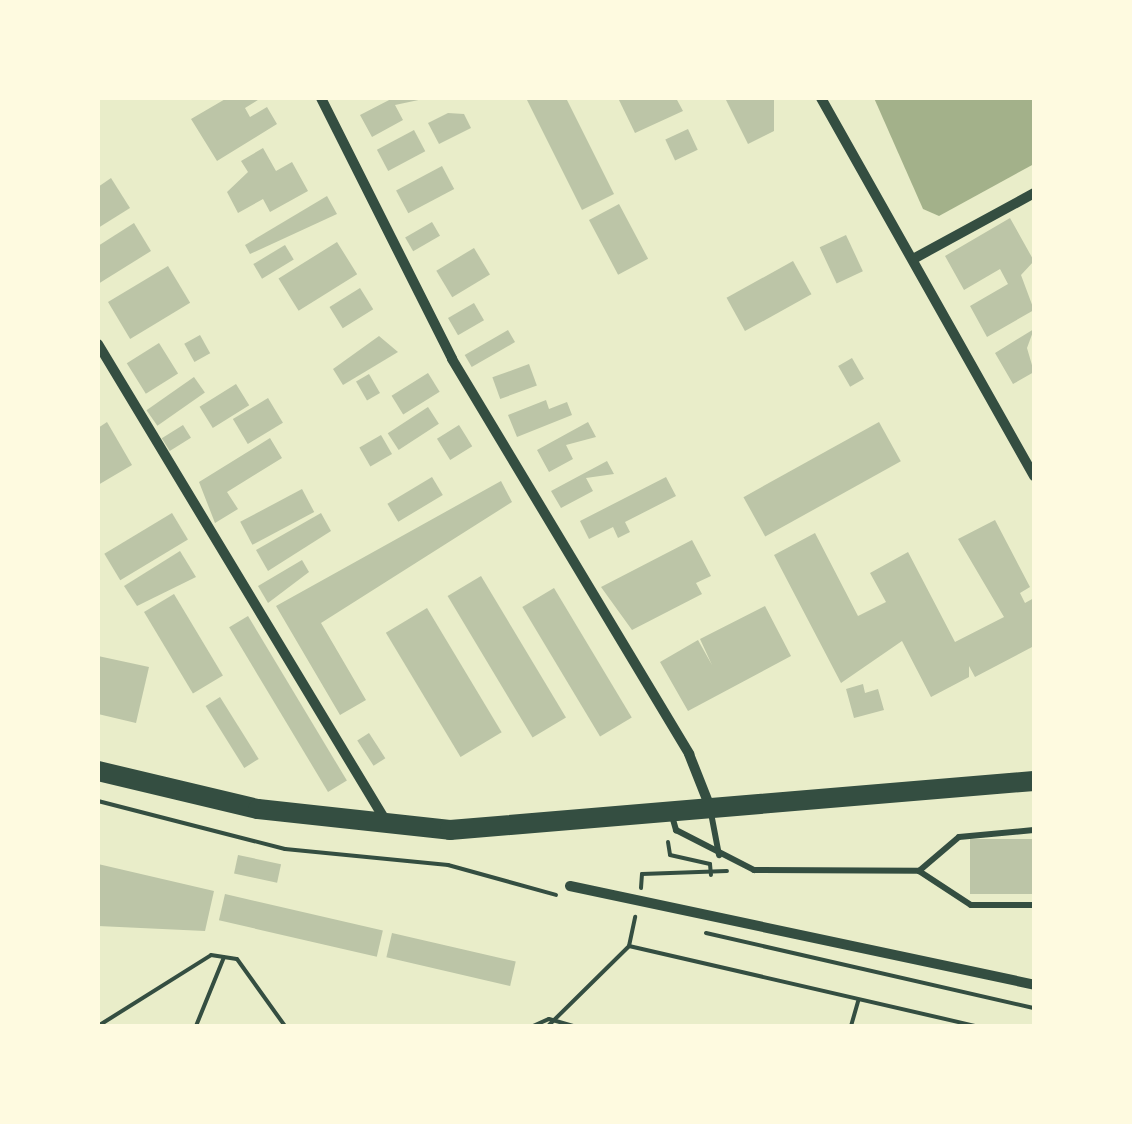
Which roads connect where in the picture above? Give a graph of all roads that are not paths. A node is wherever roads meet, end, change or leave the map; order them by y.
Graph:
1 (322, 98) edge
2 (821, 98) edge
3 (1034, 193) edge
4 (915, 258) junction
5 (98, 344) edge
6 (1034, 476) edge
7 (98, 771) edge
8 (1034, 780) edge
9 (710, 807) junction
10 (662, 811) junction
11 (390, 828) junction
12 (1034, 830) edge
13 (720, 856) junction
14 (919, 871) junction
15 (570, 886) dead end
16 (1034, 905) edge
17 (1034, 984) edge

1 - 9 street
2 - 4 street
3 - 4 street
4 - 6 street
5 - 11 street
7 - 11 main road
8 - 9 main road
9 - 10 main road
9 - 13 lane
10 - 11 main road
10 - 13 lane
12 - 14 lane
13 - 14 lane
14 - 16 lane
15 - 17 street

